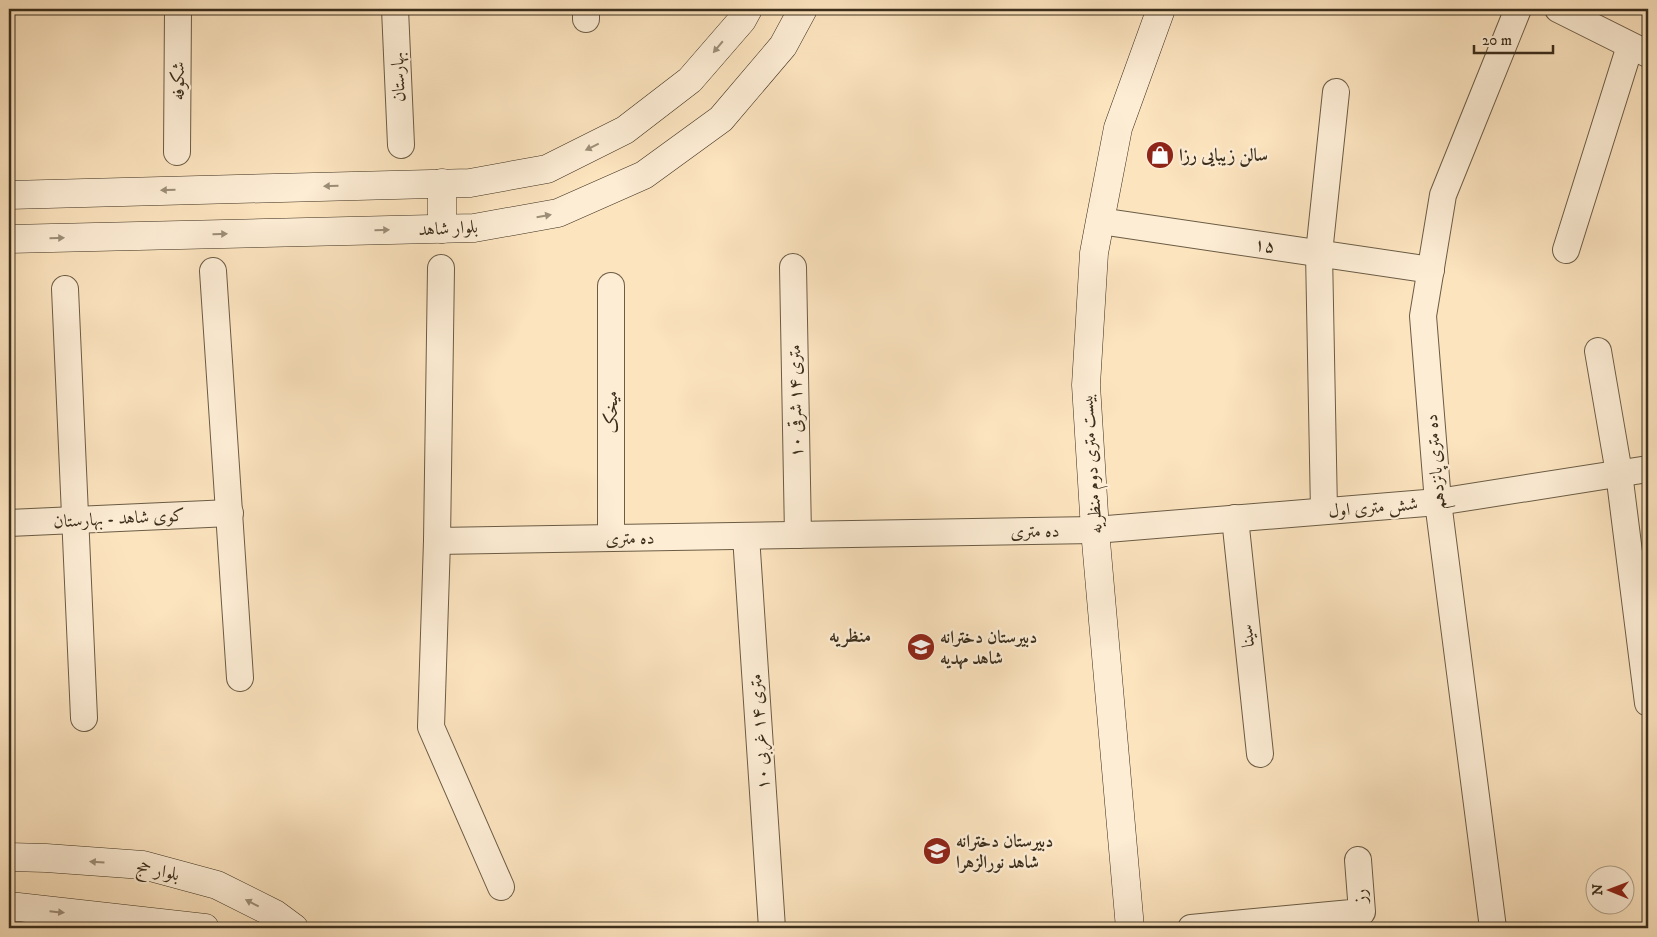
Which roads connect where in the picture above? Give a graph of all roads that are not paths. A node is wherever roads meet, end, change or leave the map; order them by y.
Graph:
1 (178, 9) edge
2 (396, 9) edge
3 (748, 9) edge
4 (803, 9) edge
5 (1161, 9) edge
6 (1518, 9) edge
7 (1558, 9) edge
8 (1639, 50) edge
9 (1336, 92) dead end
10 (400, 145) dead end
11 (177, 152) dead end
12 (442, 183) junction
13 (9, 194) edge
14 (1100, 220) junction
15 (442, 229) junction
16 (9, 239) edge
17 (1566, 250) dead end
18 (1319, 254) junction
19 (441, 268) dead end
20 (793, 268) dead end
21 (213, 270) dead end
22 (1431, 270) junction
23 (612, 286) dead end
24 (66, 289) dead end
25 (1598, 351) dead end
26 (1648, 469) edge
27 (1620, 474) junction
28 (1438, 502) junction
29 (1324, 511) junction
30 (230, 513) junction
31 (1235, 518) junction
32 (75, 520) junction
33 (9, 523) edge
34 (1095, 530) junction
35 (798, 535) junction
36 (746, 536) junction
37 (610, 538) junction
38 (437, 541) junction
39 (240, 678) dead end
40 (1648, 703) edge
41 (84, 718) dead end
42 (1260, 754) dead end
43 (9, 857) edge
44 (1358, 860) dead end
45 (501, 887) dead end
46 (9, 906) edge
47 (107, 923) edge
48 (1258, 925) edge
49 (205, 928) edge
50 (294, 928) edge
51 (772, 928) edge
52 (1130, 928) edge
53 (1191, 928) edge
54 (1493, 928) edge

1 - 11 street, شکوفه
2 - 10 street, بهارستان
3 -> 12 main road
15 -> 4 main road, بلوار شاهد
5 - 14 main road, بیست متری دوم منظریه
6 - 22 street, ده متری پانزدهم
7 - 8 street
8 - 17 street
9 - 18 street
12 -> 13 main road
12 - 15 main road
14 - 18 street, ۱۵
14 - 34 main road, بیست متری دوم منظریه
16 -> 15 main road, بلوار شاهد
18 - 22 street, ۱۵
18 - 29 street
19 - 38 street
20 - 35 street, ۱۰ متری ۱۴ شرقی
21 - 30 street
22 - 28 street, ده متری پانزدهم
23 - 37 street, میخک
24 - 32 street
25 - 27 street
26 - 27 street, شش متری اول
27 - 28 street, شش متری اول
27 - 40 street
28 - 29 street, شش متری اول
28 - 54 street, ده متری پانزدهم
29 - 31 street, شش متری اول
30 - 32 street, کوی شاهد - بهارستان
30 - 39 street
31 - 34 street, شش متری اول
31 - 42 street, سینا
32 - 33 street, کوی شاهد - بهارستان
32 - 41 street
34 - 35 street, ده متری
34 - 52 main road, بیست متری دوم منظریه
35 - 36 street, ده متری
36 - 37 street, ده متری
36 - 51 street, ۱۰ متری ۱۴ غربی
37 - 38 street, ده متری
38 - 45 street
50 -> 43 main road, بلوار حج
44 - 48 street, رز
46 -> 47 main road
47 - 49 main road
48 - 53 street, رز

